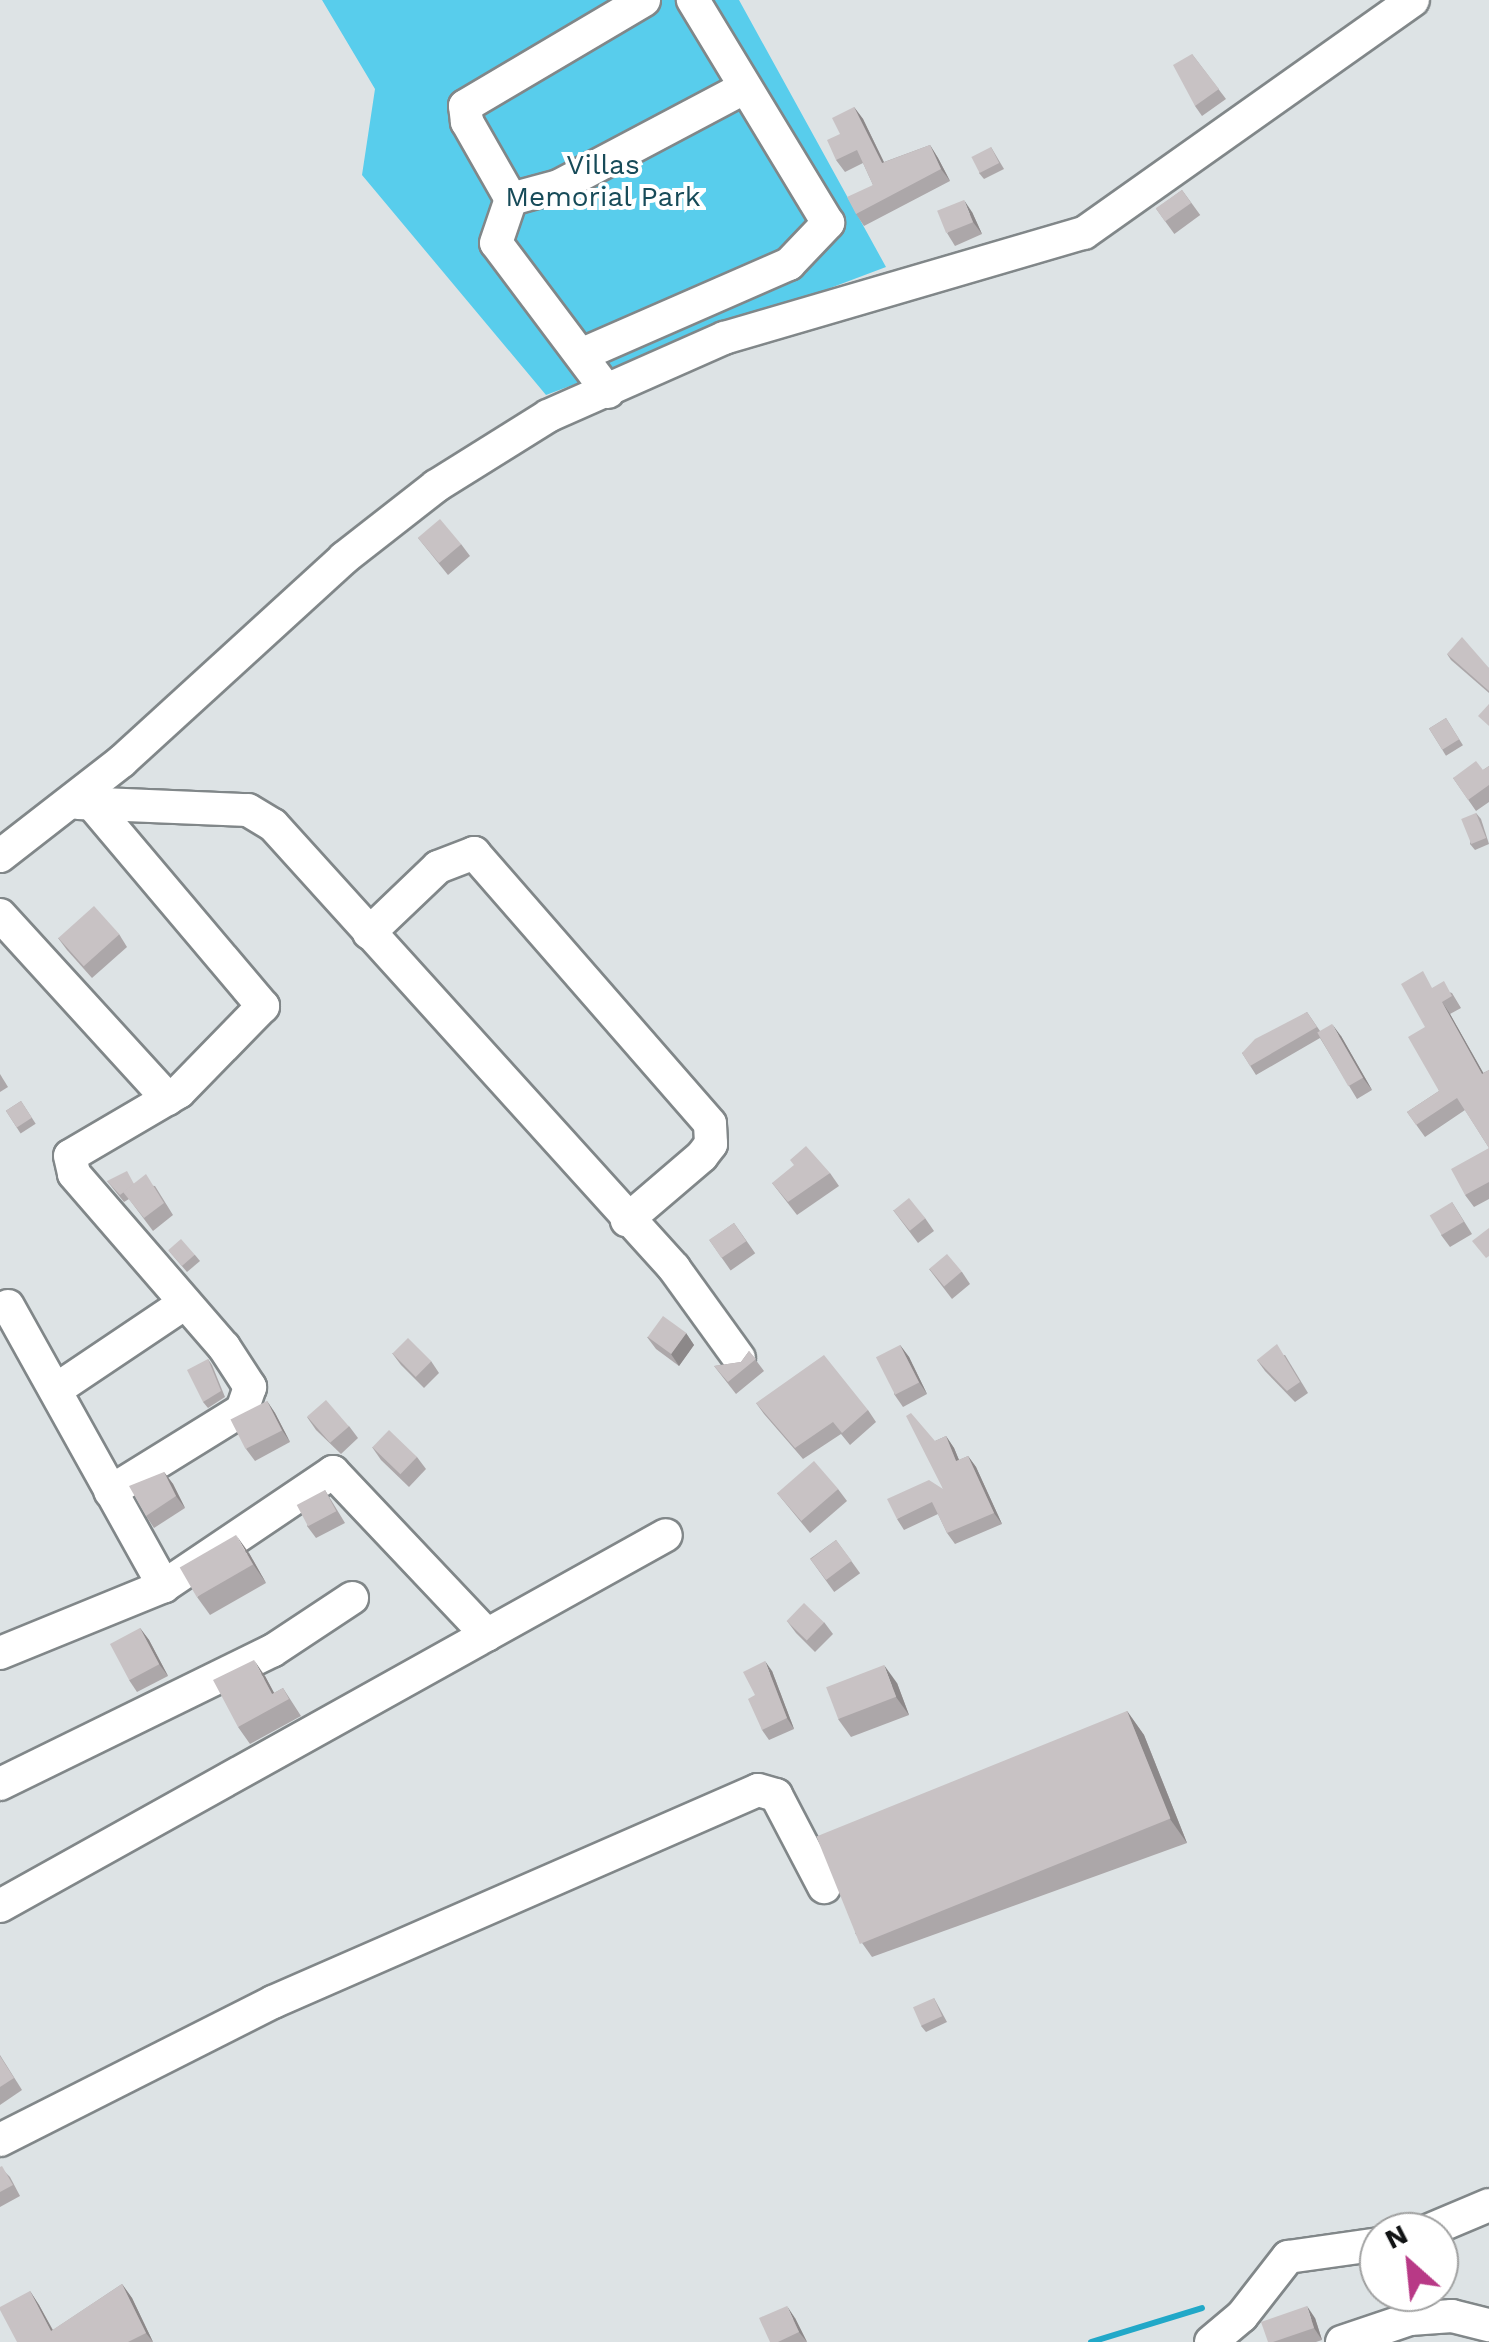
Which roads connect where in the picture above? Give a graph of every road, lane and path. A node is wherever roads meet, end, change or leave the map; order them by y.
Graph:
1 (644, 0) edge
2 (692, 0) edge
3 (1413, 0) edge
4 (744, 88) junction
5 (510, 199) junction
6 (584, 354) junction
7 (608, 392) junction
8 (80, 803) junction
9 (0, 856) edge
10 (0, 915) edge
11 (370, 934) junction
12 (168, 1098) junction
13 (627, 1220) junction
14 (185, 1302) junction
15 (8, 1306) dead end
16 (739, 1358) edge
17 (57, 1390) junction
18 (110, 1492) junction
19 (666, 1535) dead end
20 (164, 1586) junction
21 (352, 1598) dead end
22 (487, 1635) junction
23 (0, 1653) edge
24 (0, 1784) edge
25 (824, 1887) edge
26 (0, 1906) edge
27 (0, 2140) edge
28 (1489, 2205) edge
29 (1459, 2217) edge
30 (1359, 2247) edge
31 (1489, 2325) edge
32 (1211, 2342) edge
33 (1342, 2342) edge

1 - 5 street
2 - 4 street
3 - 7 street
4 - 5 street
4 - 6 street
5 - 6 street
6 - 7 street
7 - 8 street
8 - 9 street
8 - 11 street
8 - 12 street
10 - 12 street
11 - 13 street
11 - 13 street
12 - 14 street
13 - 16 street
14 - 17 street
14 - 18 street
15 - 17 street
17 - 18 street
18 - 20 street
19 - 22 street
20 - 22 street
20 - 23 street
21 - 24 street
22 - 26 street
25 - 27 street
28 - 29 street
30 - 32 street
31 - 33 street

